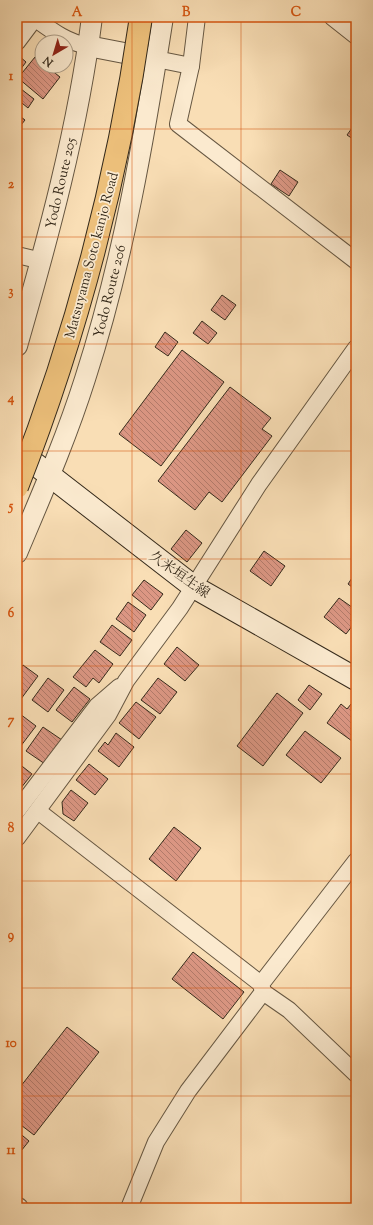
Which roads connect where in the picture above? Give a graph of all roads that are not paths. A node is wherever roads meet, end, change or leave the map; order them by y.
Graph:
1 (92, 17) edge
2 (141, 17) edge
3 (163, 17) edge
4 (197, 17) edge
5 (332, 17) edge
6 (34, 18) edge
7 (356, 36) edge
8 (17, 42) edge
9 (88, 46) junction
10 (156, 59) junction
11 (191, 66) junction
12 (17, 255) edge
13 (42, 261) junction
14 (356, 261) edge
15 (17, 346) edge
16 (356, 348) edge
17 (17, 450) edge
18 (50, 476) junction
19 (17, 487) edge
20 (17, 554) edge
21 (194, 587) junction
22 (356, 679) edge
23 (126, 681) junction
24 (17, 811) edge
25 (38, 812) junction
26 (20, 830) edge
27 (356, 861) edge
28 (262, 988) junction
29 (356, 1074) edge
30 (129, 1208) edge

1 - 9 street, Yodo Route 205
2 - 19 highway, Matsuyama Soto kanjo Road, bridge
3 - 10 street, Yodo Route 206
4 - 11 street
5 - 7 street
6 - 8 street
6 - 9 street
9 - 10 street
9 - 13 street, Yodo Route 205
10 - 11 street
10 - 18 street, Yodo Route 206
11 - 14 street
12 - 13 street
13 - 15 street, Yodo Route 205
16 - 21 street
17 - 18 main road, 久米垣生線
18 - 20 street, Yodo Route 206
18 - 21 main road, 久米垣生線
21 - 22 main road, 久米垣生線
21 - 23 street
23 - 24 street
23 - 25 street
25 - 26 street
25 - 28 street
27 - 28 street
28 - 29 street
28 - 30 street

